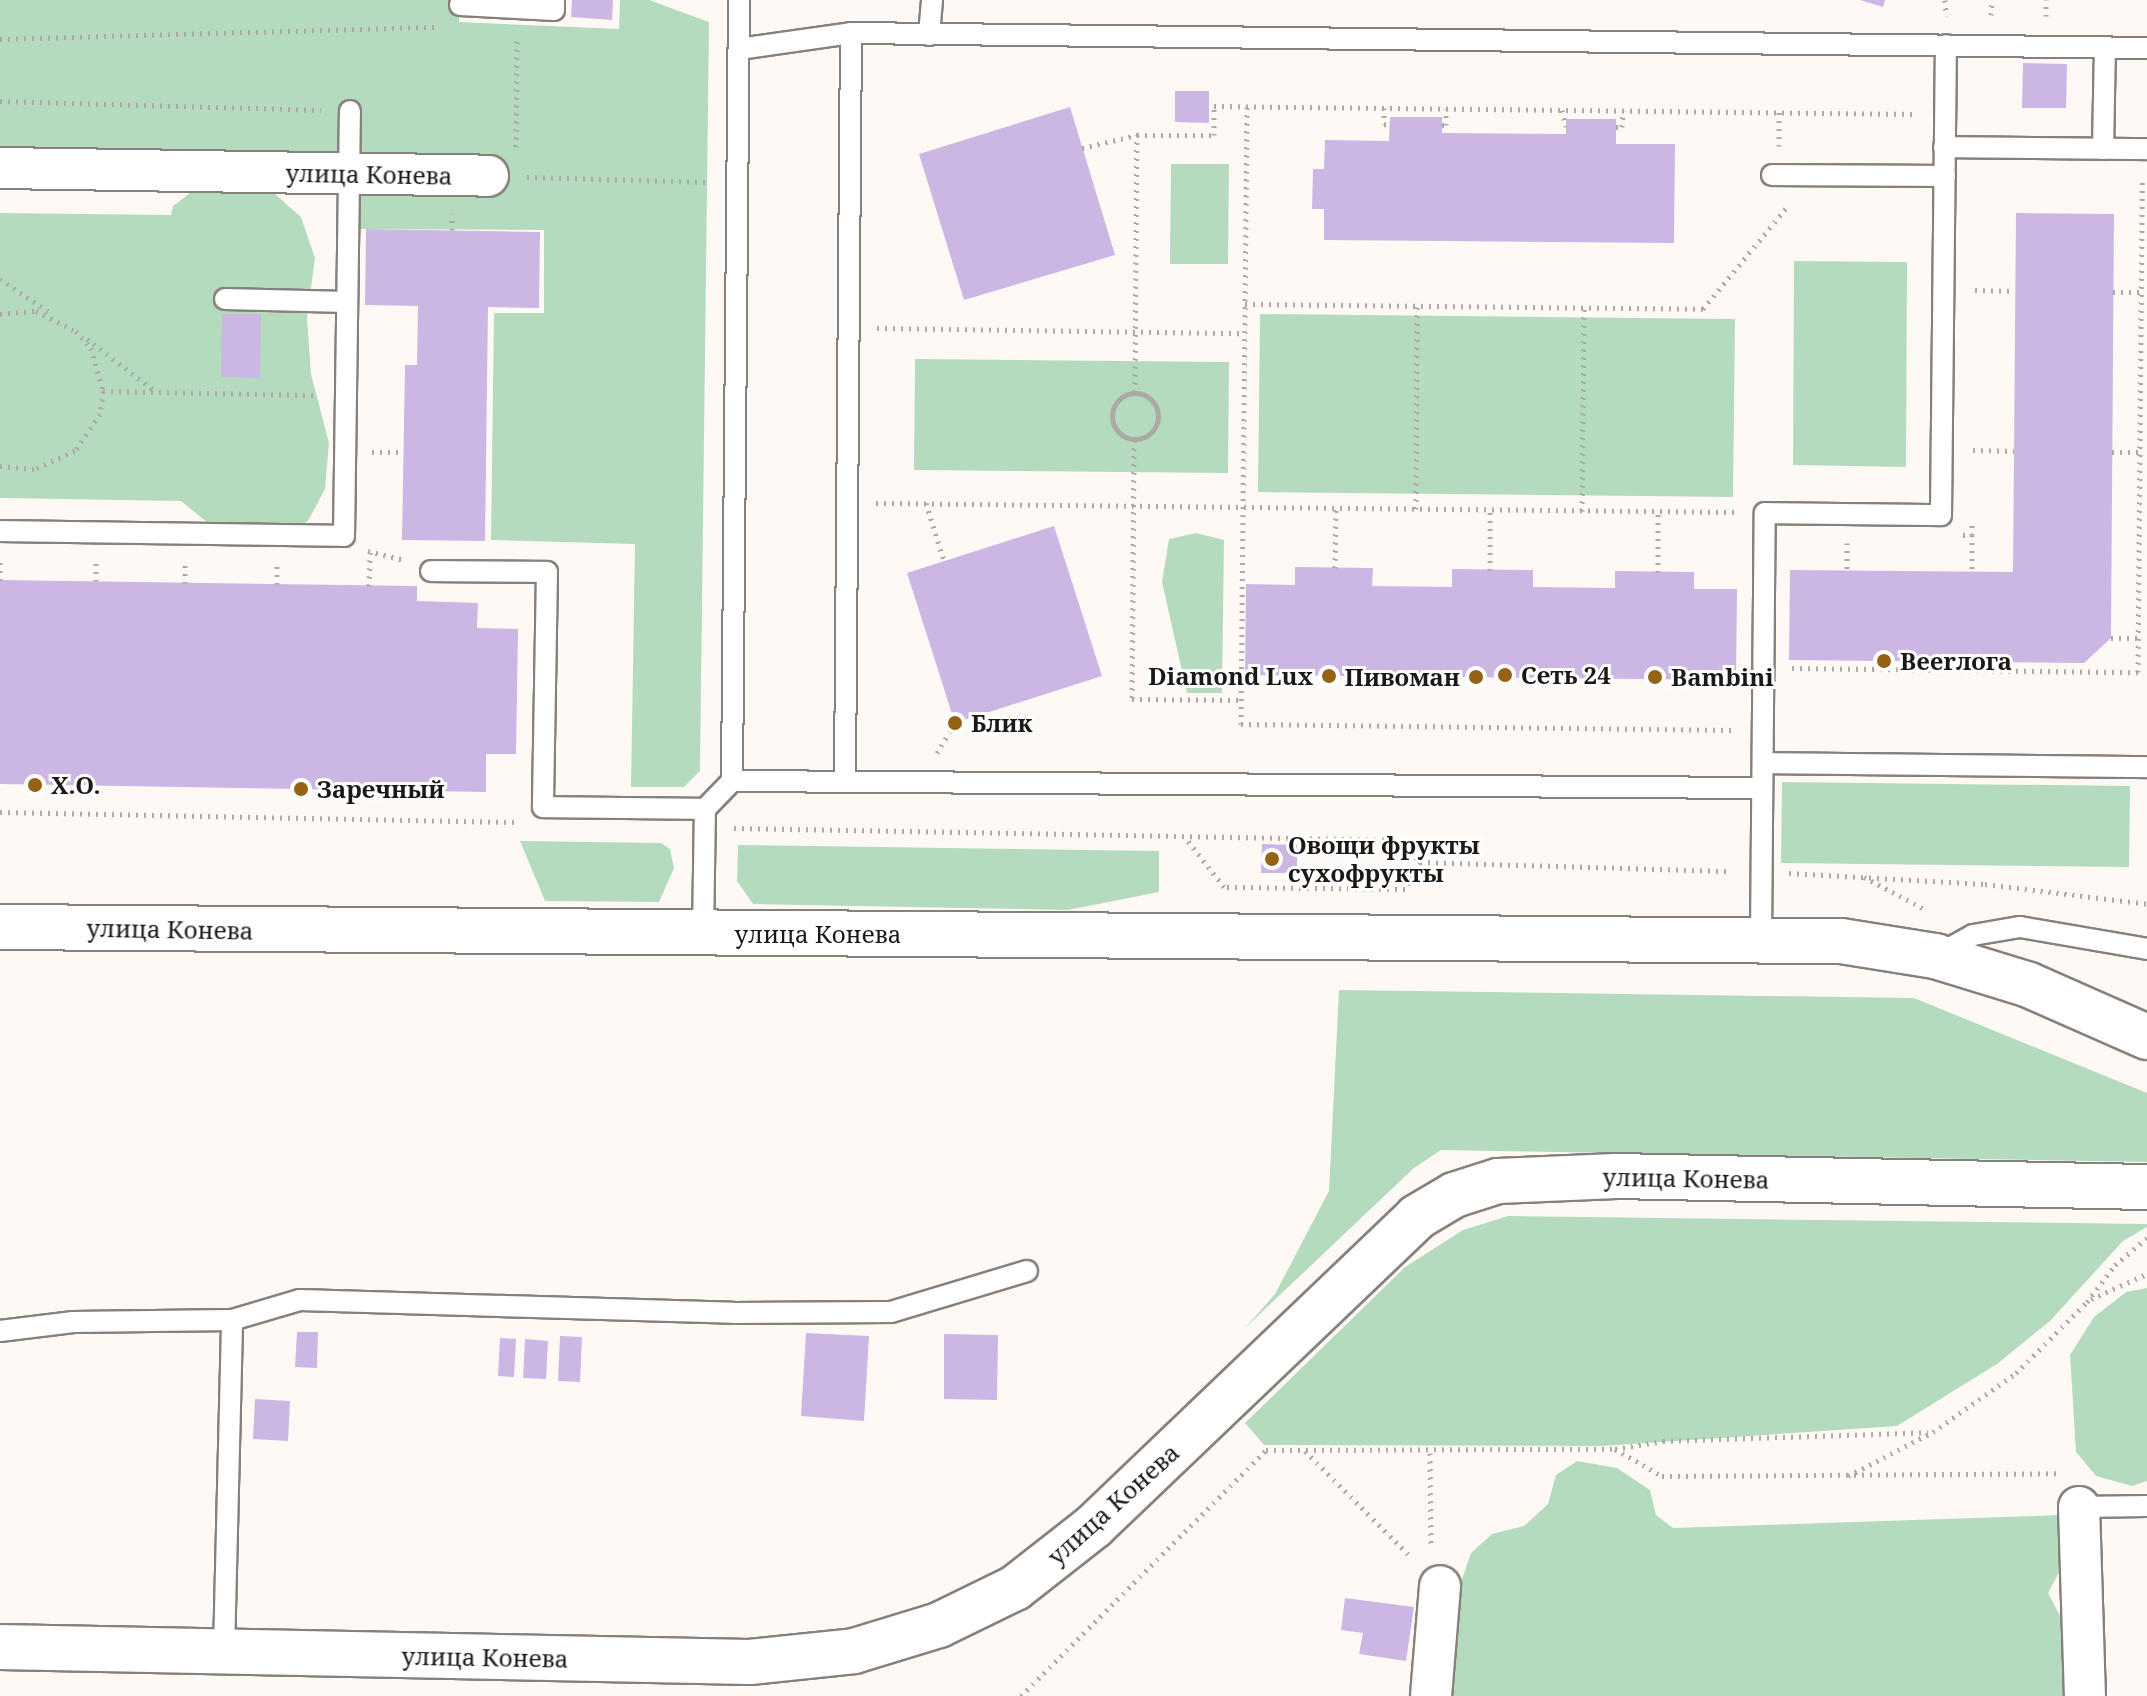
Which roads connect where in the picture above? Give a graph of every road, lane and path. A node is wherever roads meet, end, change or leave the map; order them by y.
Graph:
1 (554, 0) edge
2 (739, 0) edge
3 (932, 0) edge
4 (1992, 0) edge
5 (2046, 0) edge
6 (460, 5) joint
7 (517, 8) junction
8 (1991, 15) dead end
9 (2046, 17) dead end
10 (851, 33) junction
11 (929, 35) junction
12 (0, 39) edge
13 (1946, 45) junction
14 (2105, 47) junction
15 (2147, 48) edge
16 (739, 49) junction
17 (0, 101) edge
18 (1247, 107) junction
19 (1384, 108) junction
20 (1446, 109) junction
21 (1562, 110) junction
22 (350, 111) joint
23 (1623, 111) junction
24 (1945, 114) junction
25 (1390, 125) dead end
26 (1442, 125) dead end
27 (1566, 127) dead end
28 (1616, 127) dead end
29 (1137, 135) junction
30 (1944, 147) junction
31 (1082, 148) dead end
32 (2103, 149) junction
33 (2144, 156) edge
34 (0, 168) edge
35 (350, 173) junction
36 (1772, 175) dead end
37 (1813, 175) junction
38 (502, 176) junction
39 (1945, 176) junction
40 (737, 183) junction
41 (452, 212) dead end
42 (452, 230) dead end
43 (0, 279) edge
44 (1975, 290) dead end
45 (2015, 291) dead end
46 (2113, 292) dead end
47 (2141, 292) junction
48 (225, 299) dead end
49 (347, 302) junction
50 (1245, 304) junction
51 (1417, 306) junction
52 (1584, 308) junction
53 (0, 314) edge
54 (57, 318) junction
55 (848, 328) junction
56 (76, 331) junction
57 (1135, 331) junction
58 (1245, 333) junction
59 (103, 391) junction
60 (156, 392) junction
61 (1135, 392) junction
62 (346, 395) junction
63 (1134, 440) junction
64 (1973, 450) dead end
65 (2014, 451) dead end
66 (379, 452) dead end
67 (403, 452) dead end
68 (2112, 452) dead end
69 (2140, 452) junction
70 (0, 466) edge
71 (847, 503) junction
72 (926, 503) junction
73 (1133, 506) junction
74 (1243, 507) junction
75 (1336, 508) junction
76 (1416, 509) junction
77 (1490, 510) junction
78 (1582, 511) junction
79 (1658, 512) junction
80 (1765, 513) junction
81 (0, 531) edge
82 (1972, 535) dead end
83 (370, 551) dead end
84 (1847, 552) dead end
85 (944, 561) dead end
86 (0, 563) edge
87 (96, 565) dead end
88 (185, 566) dead end
89 (277, 567) dead end
90 (1335, 568) dead end
91 (1490, 570) dead end
92 (1847, 570) dead end
93 (431, 571) dead end
94 (1972, 571) dead end
95 (1658, 572) dead end
96 (0, 580) edge
97 (96, 581) dead end
98 (185, 583) dead end
99 (277, 584) dead end
100 (369, 586) dead end
101 (2111, 638) dead end
102 (2138, 638) junction
103 (2084, 663) dead end
104 (1763, 668) junction
105 (2084, 671) junction
106 (1241, 700) junction
107 (955, 723) dead end
108 (1742, 730) dead end
109 (943, 740) dead end
110 (1763, 763) junction
111 (2147, 767) edge
112 (845, 778) junction
113 (732, 781) junction
114 (1762, 788) junction
115 (0, 812) edge
116 (705, 818) junction
117 (486, 820) dead end
118 (1185, 837) junction
119 (1420, 862) junction
120 (1761, 872) junction
121 (1860, 874) junction
122 (2147, 904) edge
123 (0, 927) edge
124 (703, 934) junction
125 (1973, 935) junction
126 (1761, 938) junction
127 (2147, 948) edge
128 (1935, 956) junction
129 (2147, 1037) edge
130 (2147, 1187) edge
131 (2147, 1238) edge
132 (1027, 1271) dead end
133 (2147, 1274) edge
134 (2087, 1302) junction
135 (232, 1320) junction
136 (0, 1331) edge
137 (1933, 1432) junction
138 (1615, 1449) junction
139 (1304, 1451) junction
140 (1847, 1477) junction
141 (2147, 1506) edge
142 (2079, 1507) junction
143 (1440, 1586) joint
144 (0, 1647) edge
145 (224, 1652) junction
146 (1021, 1696) edge
147 (1431, 1696) edge
148 (2085, 1696) edge

1 - 7 lane
2 - 16 lane
3 - 11 lane
4 - 8 path
5 - 9 path
6 - 7 lane
6 - 12 path
7 - 38 path
10 - 11 lane
10 - 16 lane
10 - 55 lane
11 - 13 lane
13 - 14 lane
13 - 24 lane
14 - 15 lane
14 - 32 lane
16 - 40 lane
17 - 22 path
18 - 19 path
18 - 29 path
18 - 50 path
19 - 20 path
19 - 25 path
20 - 21 path
20 - 26 path
21 - 23 path
21 - 27 path
22 - 35 lane
23 - 24 path
23 - 28 path
24 - 30 lane
29 - 31 path
29 - 57 path
30 - 32 lane
30 - 39 lane
32 - 33 lane
33 - 47 path
34 - 35 street, улица Конева
35 - 38 street, улица Конева
35 - 49 lane
36 - 37 lane
37 - 39 lane
37 - 52 path
38 - 40 path
39 - 80 lane
40 - 113 lane
41 - 42 path
43 - 54 path
44 - 45 path
46 - 47 path
47 - 69 path
48 - 49 lane
49 - 62 lane
50 - 51 path
50 - 58 path
51 - 52 path
51 - 76 path
52 - 78 path
53 - 54 path
54 - 56 path
55 - 57 path
55 - 71 lane
56 - 59 path
56 - 60 path
57 - 58 path
57 - 61 path
58 - 74 path
59 - 60 path
59 - 70 path
60 - 62 path
61 - 63 path
61 - 63 path
62 - 81 lane
63 - 73 path
64 - 65 path
66 - 67 path
68 - 69 path
69 - 102 path
71 - 72 path
71 - 112 lane
72 - 73 path
72 - 85 path
73 - 74 path
73 - 106 path
74 - 75 path
74 - 106 path
75 - 76 path
75 - 90 path
76 - 77 path
77 - 78 path
77 - 91 path
78 - 79 path
79 - 80 path
79 - 95 path
80 - 104 lane
82 - 94 path
83 - 100 path
84 - 92 path
86 - 96 path
87 - 97 path
88 - 98 path
89 - 99 path
93 - 116 lane
101 - 102 path
102 - 105 path
103 - 105 path
104 - 105 path
104 - 110 lane
106 - 108 path
107 - 109 path
110 - 111 lane
110 - 114 lane
112 - 113 lane
112 - 114 lane
113 - 116 lane
114 - 120 lane
115 - 117 path
116 - 118 path
116 - 124 lane
118 - 119 path
118 - 119 path
119 - 120 path
120 - 121 path
120 - 126 lane
121 - 122 path
121 - 125 path
123 - 124 main road, улица Конева
124 - 126 main road, улица Конева
125 - 127 lane
125 - 128 lane
126 - 128 main road, улица Конева
128 - 129 main road, улица Конева
130 - 145 main road, улица Конева
131 - 134 path
132 - 135 lane
133 - 134 path
134 - 137 path
135 - 136 lane
135 - 145 lane
137 - 138 path
137 - 140 path
138 - 139 path
138 - 140 path
139 - 143 path
139 - 146 path
140 - 142 path
141 - 142 lane
142 - 148 street
143 - 147 street
144 - 145 main road, улица Конева

